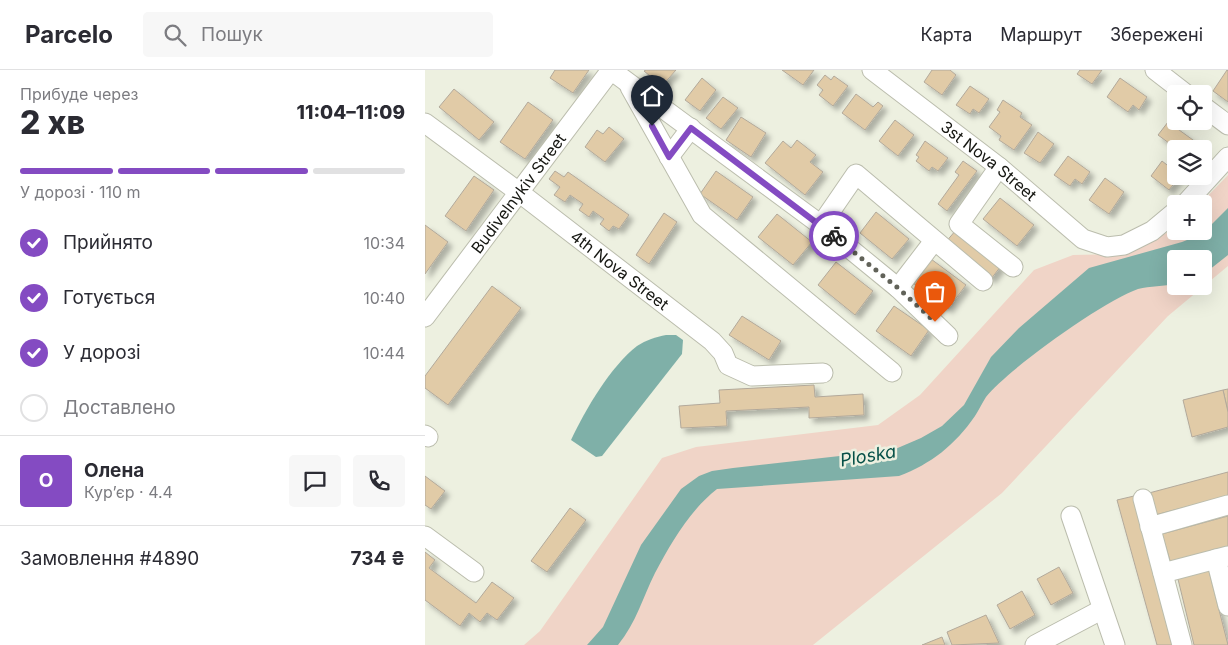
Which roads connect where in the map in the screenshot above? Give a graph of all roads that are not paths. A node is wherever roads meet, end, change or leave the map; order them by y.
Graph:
1 (872, 70) edge
2 (1155, 70) edge
3 (616, 74) edge
4 (1174, 85) edge
5 (1212, 113) edge
6 (425, 123) edge
7 (1228, 125) edge
8 (691, 128) junction
9 (1228, 156) edge
10 (669, 157) junction
11 (999, 167) junction
12 (520, 193) junction
13 (1193, 195) edge
14 (1167, 219) edge
15 (821, 225) junction
16 (934, 241) junction
17 (1013, 267) dead end
18 (983, 281) dead end
19 (898, 288) junction
20 (425, 317) edge
21 (948, 336) dead end
22 (892, 372) dead end
23 (823, 373) dead end
24 (1143, 499) dead end
25 (1228, 505) edge
26 (1071, 516) dead end
27 (1150, 527) junction
28 (425, 536) edge
29 (1222, 557) edge
30 (474, 572) dead end
31 (1163, 573) junction
32 (1228, 606) edge
33 (1101, 610) junction
34 (1035, 645) edge
35 (1115, 645) edge
36 (1182, 645) edge

1 - 11 street, 3st Nova Street
2 - 4 street
3 - 8 street
3 - 10 street
3 - 12 street, Budivelnykiv Street
5 - 7 street
6 - 12 street, 4th Nova Street
8 - 10 street
8 - 15 street
9 - 13 street
10 - 22 street
11 - 14 street, 3st Nova Street
11 - 17 street
12 - 20 street, Budivelnykiv Street
12 - 23 street, 4th Nova Street
15 - 16 street
15 - 19 street
16 - 18 street
16 - 19 street
19 - 21 street
24 - 27 street
25 - 27 street
26 - 33 street
27 - 31 street
28 - 30 street
29 - 31 street
29 - 32 street
31 - 36 street
33 - 34 street
33 - 35 street

